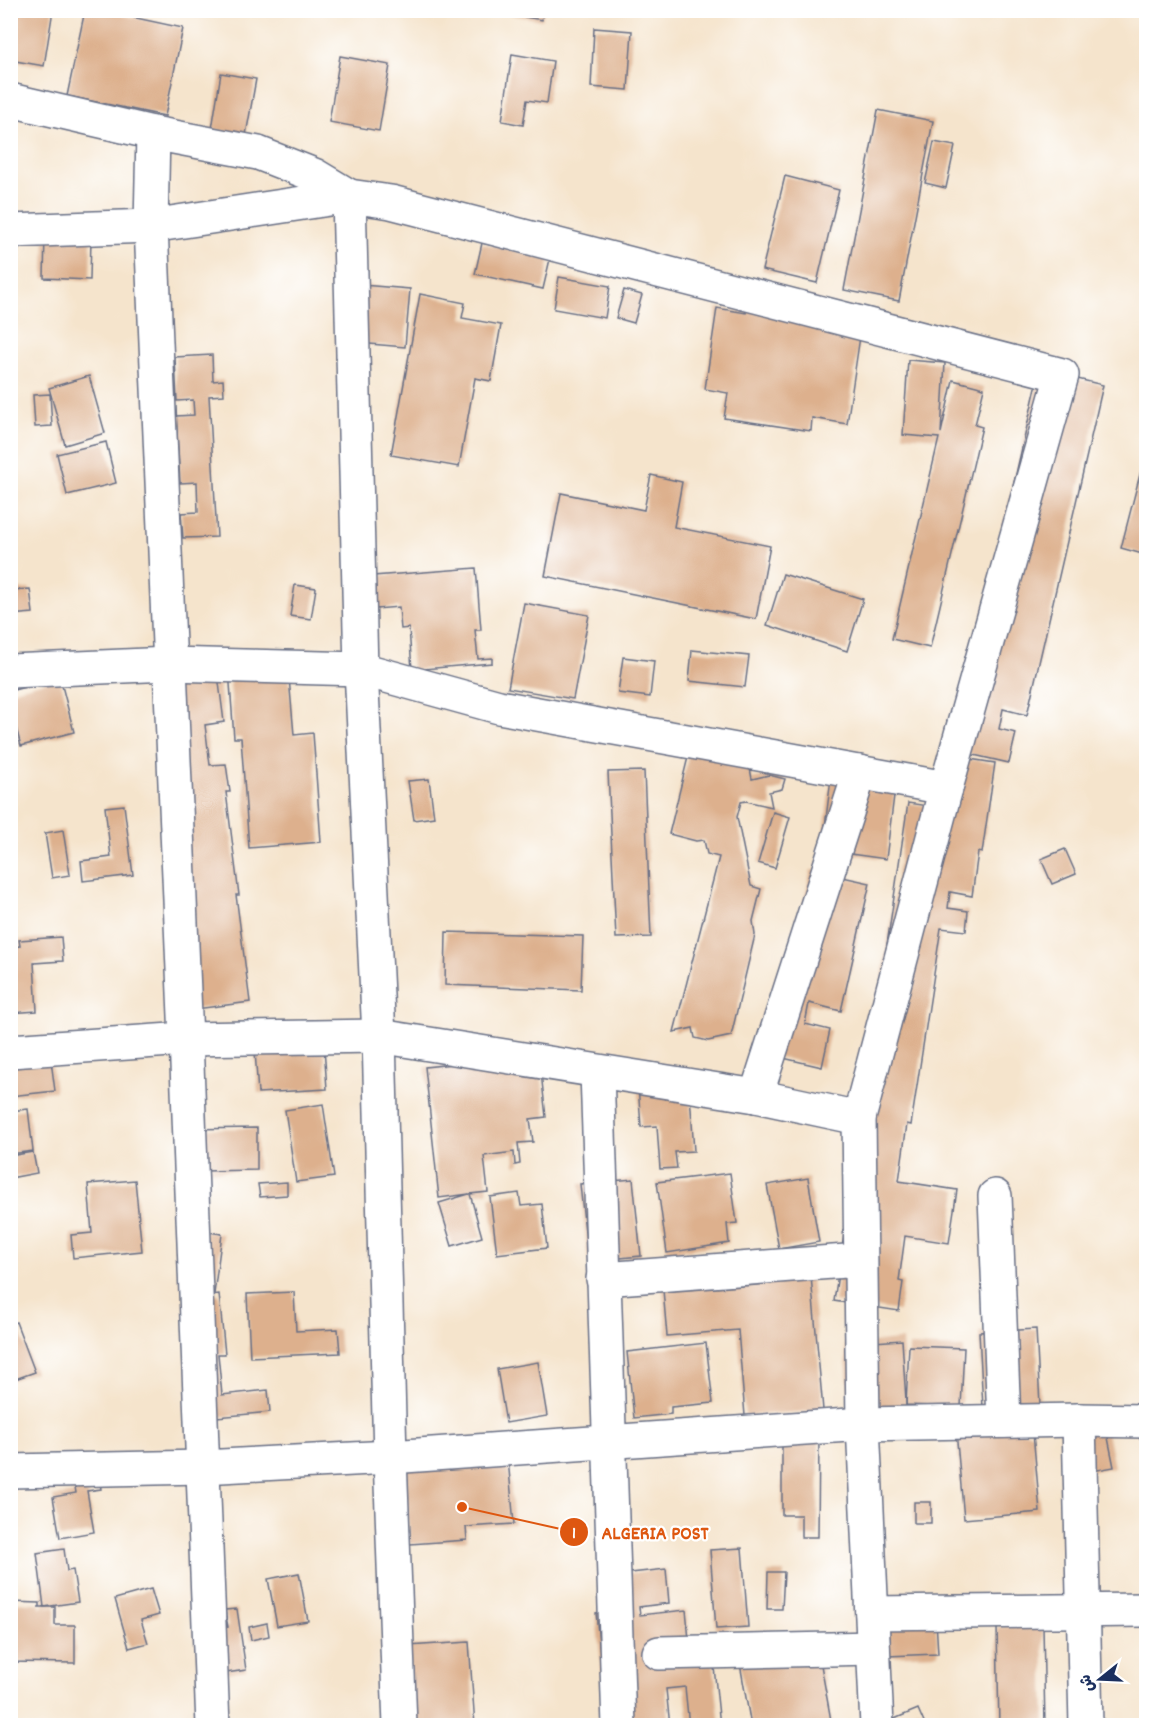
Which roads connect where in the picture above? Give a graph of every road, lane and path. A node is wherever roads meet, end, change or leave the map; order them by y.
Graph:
1 (10, 100) edge
2 (153, 133) junction
3 (349, 196) junction
4 (151, 226) junction
5 (10, 231) edge
6 (169, 664) junction
7 (361, 669) junction
8 (10, 671) edge
9 (860, 772) junction
10 (946, 788) junction
11 (379, 1036) junction
12 (186, 1039) junction
13 (10, 1051) edge
14 (597, 1072) junction
15 (756, 1096) junction
16 (859, 1119) junction
17 (995, 1196) dead end
18 (860, 1260) junction
19 (603, 1279) junction
20 (1079, 1420) junction
21 (1004, 1421) junction
22 (1146, 1421) edge
23 (863, 1424) junction
24 (609, 1442) junction
25 (390, 1457) junction
26 (203, 1467) junction
27 (10, 1471) edge
28 (1083, 1610) junction
29 (1146, 1610) edge
30 (872, 1613) junction
31 (873, 1648) junction
32 (659, 1653) dead end
33 (213, 1725) edge
34 (400, 1725) edge
35 (619, 1725) edge
36 (877, 1725) edge
37 (1086, 1725) edge

1 - 2 street
2 - 3 street
2 - 4 street
3 - 4 street
3 - 7 street
3 - 10 street
4 - 5 street
4 - 6 street
6 - 7 street
6 - 8 street
6 - 12 street
7 - 9 street
7 - 11 street
9 - 10 street
9 - 15 street
10 - 16 street
11 - 12 street
11 - 14 street
11 - 25 street
12 - 13 street
12 - 26 street
14 - 15 street
14 - 19 street
15 - 16 street
16 - 18 street
17 - 21 street
18 - 19 street
18 - 23 street
19 - 24 street
20 - 21 street
20 - 22 street
20 - 28 street
21 - 23 street
23 - 24 street
23 - 30 street
24 - 25 street
24 - 35 street
25 - 26 street
25 - 34 street
26 - 27 street
26 - 33 street
28 - 29 street
28 - 30 street
28 - 37 street
30 - 31 street
31 - 32 street
31 - 36 street

